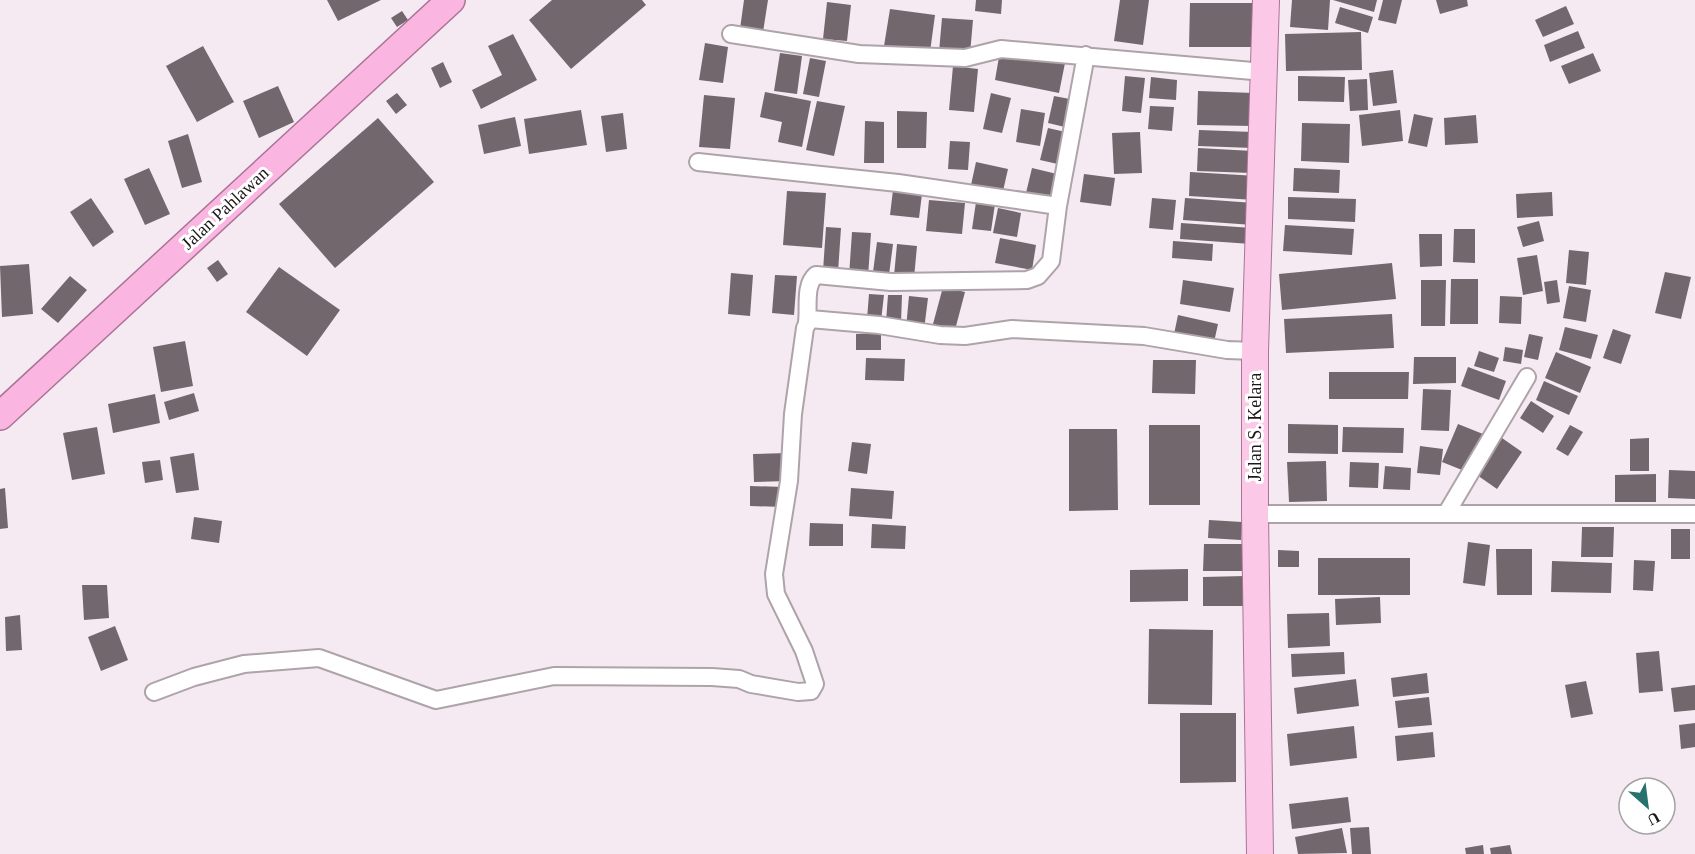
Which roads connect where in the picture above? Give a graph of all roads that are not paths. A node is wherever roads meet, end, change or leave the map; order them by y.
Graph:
1 (451, 0) edge
2 (1266, 0) edge
3 (731, 34) dead end
4 (1086, 55) junction
5 (1264, 72) junction
6 (698, 162) dead end
7 (1058, 206) junction
8 (807, 322) junction
9 (1255, 351) junction
10 (1527, 377) dead end
11 (0, 416) edge
12 (1255, 514) junction
13 (1446, 514) junction
14 (1695, 514) edge
15 (154, 692) dead end
16 (1260, 854) edge

1 - 11 highway, Jalan Pahlawan
2 - 5 main road, Jalan S. Kelara
3 - 4 street
4 - 5 street
4 - 7 street
5 - 9 main road, Jalan S. Kelara
6 - 7 street
7 - 8 street
8 - 9 street
8 - 15 street
9 - 12 main road, Jalan S. Kelara
10 - 13 street
12 - 13 street
12 - 16 main road, Jalan S. Kelara
13 - 14 street

